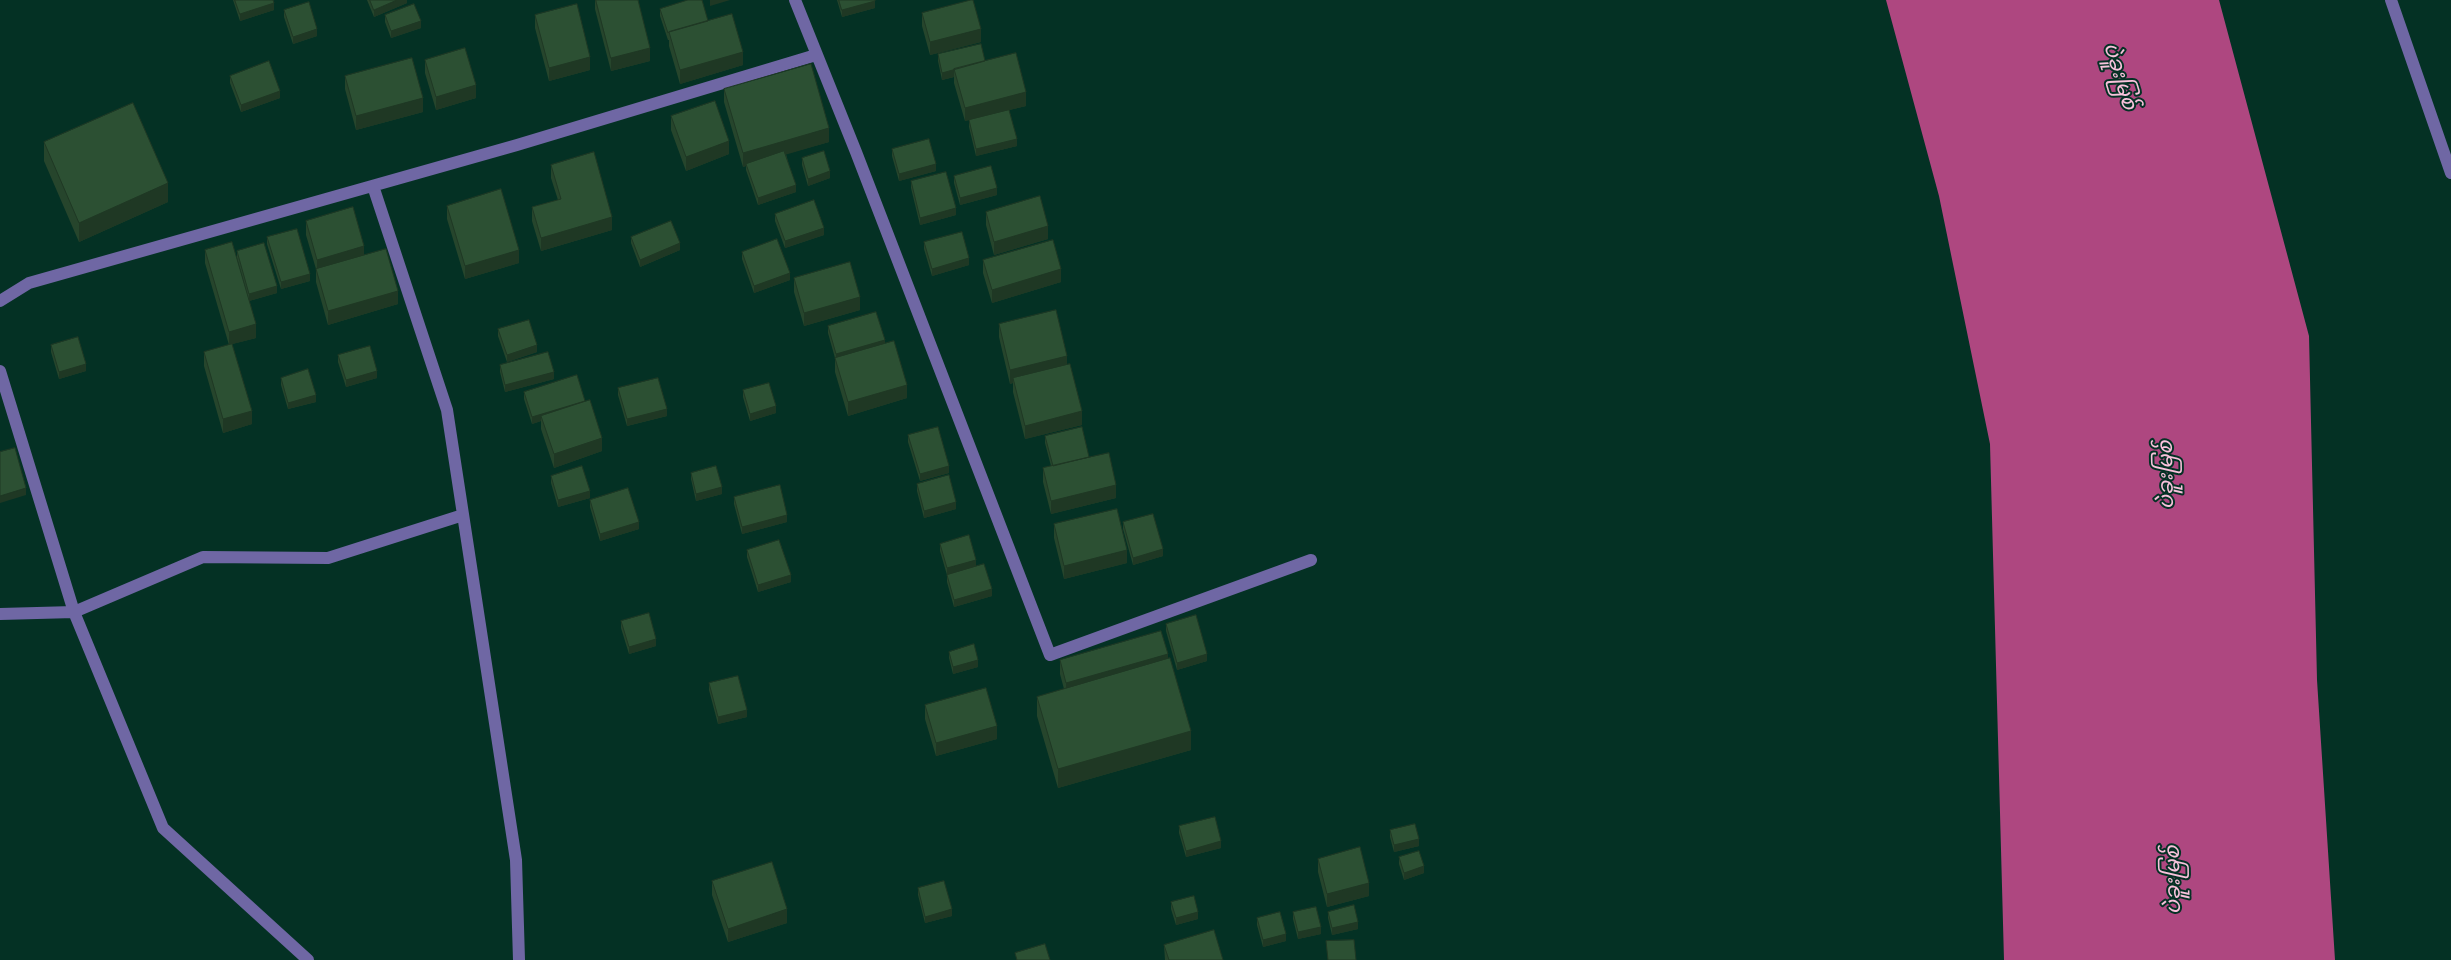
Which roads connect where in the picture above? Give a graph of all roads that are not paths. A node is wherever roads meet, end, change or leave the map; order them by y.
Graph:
1 (794, 0) edge
2 (2391, 0) edge
3 (816, 55) junction
4 (2451, 173) edge
5 (373, 186) junction
6 (0, 300) edge
7 (0, 371) edge
8 (463, 515) junction
9 (1311, 560) dead end
10 (74, 612) junction
11 (0, 614) edge
12 (308, 960) edge
13 (519, 960) edge

1 - 3 street
2 - 4 street
3 - 5 street
3 - 9 street
5 - 6 street
5 - 8 street
7 - 10 street
8 - 10 street
8 - 13 street
10 - 11 street
10 - 12 street

